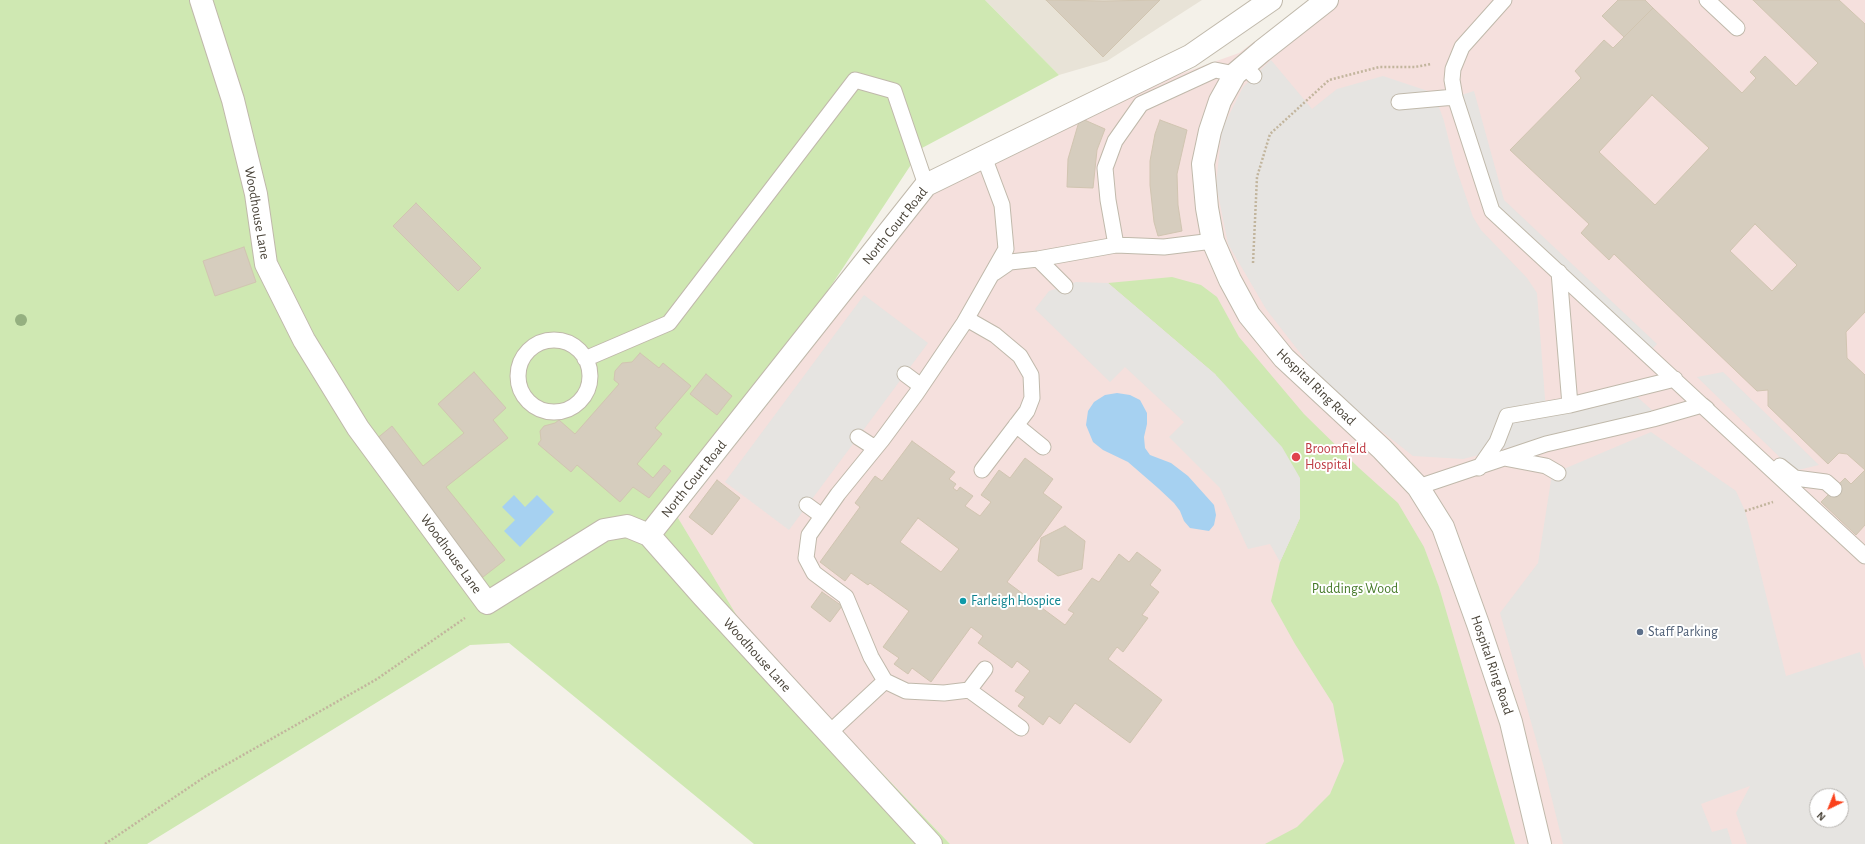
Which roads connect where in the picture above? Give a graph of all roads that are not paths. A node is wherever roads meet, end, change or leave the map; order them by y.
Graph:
1 (201, 0) edge
2 (1271, 0) edge
3 (1327, 0) edge
4 (1504, 0) edge
5 (1707, 0) edge
6 (1737, 28) dead end
7 (1245, 72) junction
8 (1455, 97) junction
9 (1399, 102) dead end
10 (984, 156) junction
11 (926, 185) junction
12 (1213, 241) junction
13 (1116, 245) junction
14 (1038, 259) junction
15 (1558, 272) junction
16 (992, 274) junction
17 (1065, 286) dead end
18 (967, 319) junction
19 (585, 359) junction
20 (905, 374) dead end
21 (1675, 379) junction
22 (921, 386) junction
23 (1570, 405) junction
24 (1702, 405) junction
25 (1016, 426) junction
26 (858, 437) dead end
27 (1043, 447) dead end
28 (875, 448) junction
29 (1503, 458) junction
30 (1479, 468) junction
31 (982, 470) dead end
32 (1558, 472) dead end
33 (1418, 487) junction
34 (1834, 489) dead end
35 (807, 505) dead end
36 (822, 516) junction
37 (650, 535) junction
38 (1864, 555) edge
39 (985, 669) dead end
40 (885, 681) junction
41 (969, 690) junction
42 (1021, 728) dead end
43 (828, 734) junction
44 (931, 844) edge
45 (1540, 844) edge

1 - 37 street, Woodhouse Lane
2 - 10 street, North Court Road
3 - 7 street, Hospital Ring Road
4 - 8 lane
5 - 6 lane
7 - 12 street, Hospital Ring Road
7 - 13 lane
8 - 9 lane
8 - 15 lane
10 - 11 street, North Court Road
10 - 16 lane
11 - 19 lane
11 - 37 street, North Court Road
12 - 13 lane
12 - 33 street, Hospital Ring Road
13 - 14 lane
14 - 16 lane
14 - 17 lane
15 - 21 lane
15 - 23 lane
16 - 18 lane
18 - 22 lane
18 - 25 lane
19 - 19 lane
20 - 22 lane
21 - 23 lane
21 - 24 lane
22 - 28 lane
23 - 30 lane
24 - 29 lane
24 - 34 lane
24 - 38 lane
25 - 27 lane
25 - 31 lane
26 - 28 lane
28 - 36 lane
29 - 30 lane
29 - 32 lane
30 - 33 lane
33 - 45 street, Hospital Ring Road
35 - 36 lane
36 - 40 lane
37 - 43 street, Woodhouse Lane
39 - 41 lane
40 - 41 lane
40 - 43 lane
41 - 42 lane
43 - 44 street, Woodhouse Lane

